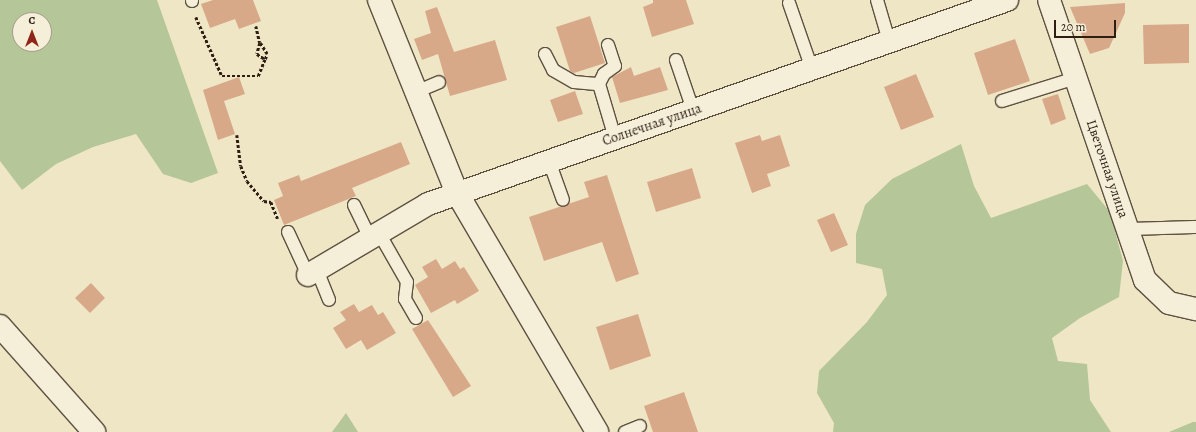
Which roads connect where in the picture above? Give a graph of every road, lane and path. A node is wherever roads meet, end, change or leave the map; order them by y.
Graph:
1 (192, 0) edge
2 (379, 0) edge
3 (877, 0) edge
4 (1007, 0) edge
5 (1048, 0) edge
6 (789, 3) dead end
7 (256, 26) dead end
8 (889, 41) junction
9 (260, 43) junction
10 (608, 46) dead end
11 (545, 54) dead end
12 (265, 59) junction
13 (676, 60) dead end
14 (812, 69) junction
15 (1076, 78) junction
16 (439, 82) dead end
17 (599, 84) junction
18 (416, 92) junction
19 (1002, 101) dead end
20 (693, 110) junction
21 (237, 135) dead end
22 (615, 138) junction
23 (549, 161) junction
24 (457, 193) junction
25 (563, 200) dead end
26 (354, 205) dead end
27 (1196, 227) edge
28 (1128, 229) junction
29 (288, 232) joint
30 (374, 236) junction
31 (313, 273) junction
32 (329, 300) dead end
33 (1196, 309) edge
34 (416, 318) dead end
35 (0, 326) edge
36 (640, 426) dead end
37 (94, 432) edge
38 (597, 432) edge
39 (625, 432) edge

1 - 12 path
2 - 18 street
3 - 8 lane
4 - 8 street, Солнечная улица
5 - 15 street, Цветочная улица
6 - 14 lane
7 - 9 path
8 - 14 street, Солнечная улица
9 - 12 path
9 - 12 path
10 - 17 lane
11 - 17 lane
13 - 20 lane
14 - 20 street, Солнечная улица
15 - 19 lane
15 - 28 street, Цветочная улица
16 - 18 lane
17 - 22 lane
18 - 24 street
20 - 22 street, Солнечная улица
21 - 29 path
22 - 23 street, Солнечная улица
23 - 24 street, Солнечная улица
23 - 25 lane
24 - 30 street, Солнечная улица
24 - 38 street
26 - 30 lane
27 - 28 lane
28 - 33 street, Цветочная улица
29 - 31 lane
30 - 31 street, Солнечная улица
30 - 34 lane
31 - 32 lane
35 - 37 street
36 - 39 lane

